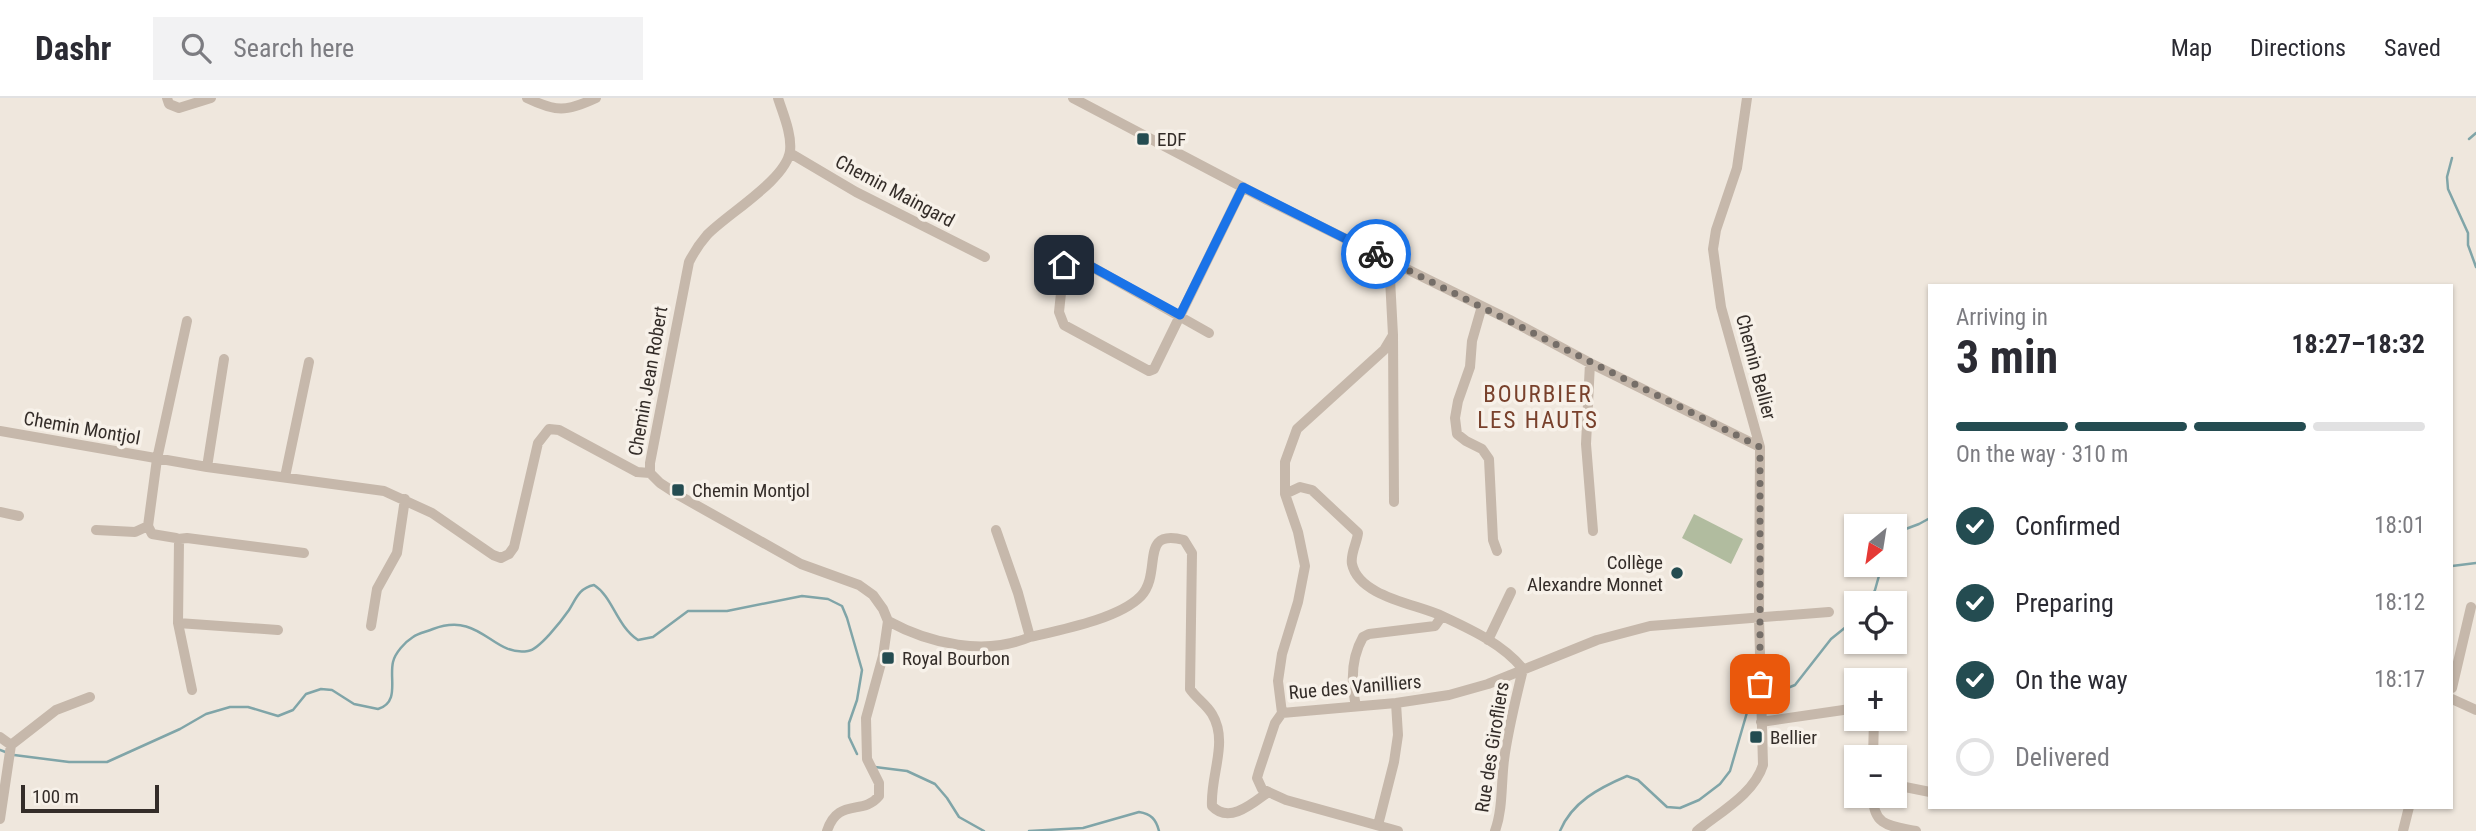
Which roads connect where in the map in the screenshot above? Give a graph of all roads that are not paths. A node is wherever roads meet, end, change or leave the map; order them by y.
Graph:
1 (167, 98) edge
2 (211, 98) edge
3 (527, 98) edge
4 (596, 98) edge
5 (778, 98) edge
6 (1073, 98) edge
7 (1747, 98) edge
8 (1088, 102) edge
9 (790, 153) junction
10 (1243, 187) junction
11 (985, 257) dead end
12 (1389, 260) junction
13 (1482, 306) junction
14 (1180, 315) junction
15 (187, 321) dead end
16 (1209, 333) dead end
17 (1394, 335) junction
18 (224, 359) dead end
19 (309, 362) dead end
20 (1590, 363) junction
21 (0, 431) edge
22 (1760, 447) junction
23 (157, 459) junction
24 (207, 467) junction
25 (650, 473) junction
26 (285, 477) junction
27 (1285, 494) junction
28 (405, 499) junction
29 (1394, 502) dead end
30 (0, 512) edge
31 (19, 516) dead end
32 (148, 526) junction
33 (96, 530) dead end
34 (996, 530) dead end
35 (1593, 531) dead end
36 (178, 539) junction
37 (1497, 551) dead end
38 (304, 553) dead end
39 (1511, 592) dead end
40 (2471, 607) dead end
41 (1829, 612) dead end
42 (1442, 616) junction
43 (1759, 618) junction
44 (888, 621) junction
45 (178, 622) junction
46 (371, 626) dead end
47 (278, 630) dead end
48 (1030, 637) junction
49 (1488, 640) junction
50 (1523, 669) junction
51 (2453, 684) edge
52 (192, 690) dead end
53 (90, 697) dead end
54 (2453, 699) edge
55 (1396, 703) junction
56 (1356, 706) junction
57 (1844, 710) edge
58 (2476, 710) edge
59 (1282, 713) junction
60 (1761, 722) junction
61 (0, 737) edge
62 (11, 747) junction
63 (1907, 787) edge
64 (1928, 792) edge
65 (1267, 793) junction
66 (1873, 808) edge
67 (2408, 809) edge
68 (0, 820) edge
69 (1378, 825) junction
70 (827, 831) edge
71 (1398, 831) edge
72 (1495, 831) edge
73 (1697, 831) edge
74 (1916, 831) edge
75 (2403, 831) edge

1 - 2 street
3 - 4 street
5 - 9 street
6 - 8 street
7 - 22 street, Chemin Bellier
8 - 10 street
9 - 11 street, Chemin Maingard
9 - 25 street, Chemin Jean Robert
10 - 12 street
10 - 14 street
12 - 13 street
12 - 17 street
13 - 20 street
13 - 37 street
14 - 14 street
14 - 16 street
15 - 23 street, Chemin Montjol
17 - 27 street, Rue des Vanilliers
17 - 29 street
18 - 24 street
19 - 26 street
20 - 22 street
20 - 35 street
21 - 23 street, Chemin Montjol
22 - 43 street, Chemin Bellier
23 - 24 street, Chemin Montjol
23 - 32 street, Chemin Montjol
24 - 26 street, Chemin Montjol
25 - 28 street, Chemin Montjol
25 - 44 street, Chemin Jean Robert
26 - 28 street, Chemin Montjol
27 - 42 street
27 - 59 street, Rue des Vanilliers
28 - 46 street
30 - 31 street
32 - 33 street
32 - 36 street
34 - 48 street
36 - 38 street
36 - 45 street
39 - 49 street
40 - 51 street
41 - 43 street, Rue des Vanilliers
42 - 49 street
42 - 56 street
43 - 50 street, Rue des Vanilliers
43 - 60 street, Chemin Bellier
44 - 48 street
44 - 70 street
45 - 47 street
45 - 52 street
48 - 65 street
49 - 50 street
50 - 55 street, Rue des Vanilliers
50 - 72 street, Rue des Girofliers
53 - 62 street
54 - 58 street
55 - 56 street, Rue des Vanilliers
55 - 69 street
56 - 59 street, Rue des Vanilliers
57 - 60 street
59 - 65 street
60 - 73 street, Chemin Bellier
61 - 62 street
62 - 68 street
63 - 64 street
65 - 69 street
66 - 74 street
67 - 75 street
69 - 71 street

